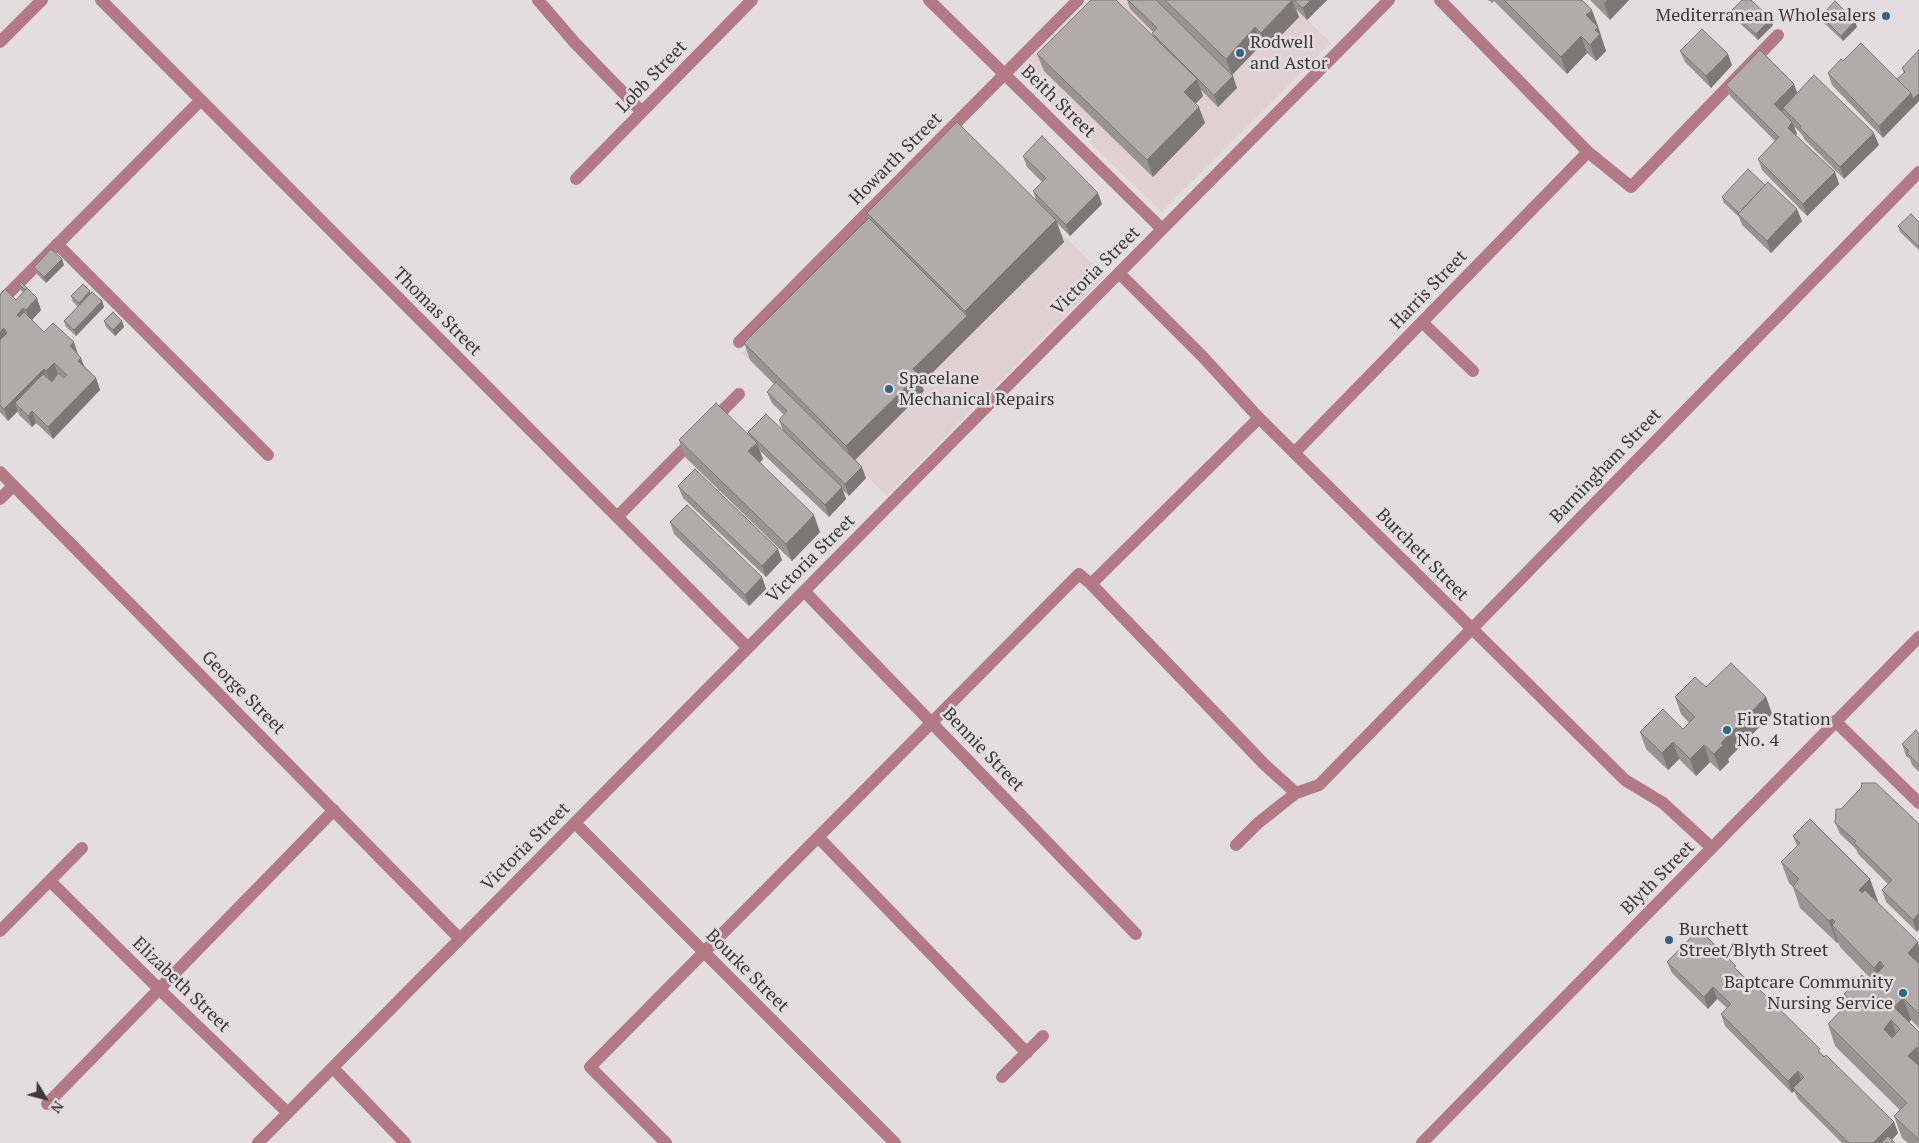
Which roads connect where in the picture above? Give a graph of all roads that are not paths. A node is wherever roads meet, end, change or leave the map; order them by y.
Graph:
1 (42, 0) edge
2 (101, 0) edge
3 (752, 0) edge
4 (929, 0) edge
5 (1078, 0) edge
6 (1389, 0) edge
7 (1440, 0) edge
8 (545, 3) edge
9 (1778, 35) dead end
10 (0, 42) edge
11 (1004, 74) junction
12 (201, 100) junction
13 (642, 112) junction
14 (1588, 152) junction
15 (1919, 172) edge
16 (576, 179) dead end
17 (1162, 229) junction
18 (57, 244) junction
19 (1119, 273) junction
20 (0, 302) edge
21 (1422, 322) junction
22 (738, 342) dead end
23 (1473, 371) dead end
24 (739, 394) dead end
25 (1259, 418) junction
26 (1295, 452) junction
27 (268, 455) dead end
28 (0, 472) edge
29 (13, 486) junction
30 (0, 499) edge
31 (617, 517) junction
32 (1090, 584) junction
33 (804, 591) junction
34 (1471, 629) junction
35 (1919, 637) edge
36 (748, 648) junction
37 (1836, 721) junction
38 (931, 722) junction
39 (1296, 793) junction
40 (1919, 802) edge
41 (334, 810) junction
42 (575, 823) junction
43 (819, 838) junction
44 (1236, 844) dead end
45 (82, 848) dead end
46 (1712, 848) junction
47 (50, 881) junction
48 (0, 912) edge
49 (10, 922) junction
50 (0, 931) edge
51 (1136, 934) dead end
52 (460, 938) junction
53 (705, 953) junction
54 (159, 989) junction
55 (1043, 1036) dead end
56 (1027, 1052) junction
57 (333, 1068) junction
58 (1002, 1077) dead end
59 (47, 1104) dead end
60 (288, 1113) junction
61 (258, 1143) edge
62 (405, 1143) edge
63 (666, 1143) edge
64 (895, 1143) edge
65 (1422, 1143) edge

1 - 10 street
2 - 12 street, Thomas Street
3 - 13 street, Lobb Street
4 - 11 street, Beith Street
5 - 11 street, Howarth Street
6 - 17 street, Victoria Street
7 - 14 street
8 - 13 street
9 - 14 street
11 - 17 street, Beith Street
11 - 22 street, Howarth Street
12 - 18 street
12 - 31 street, Thomas Street
13 - 16 street, Lobb Street
14 - 21 street, Harris Street
15 - 34 street, Barningham Street
17 - 19 street, Victoria Street
18 - 20 street
18 - 27 street
19 - 25 street, Burchett Street
19 - 33 street, Victoria Street
21 - 23 street
21 - 26 street, Harris Street
24 - 31 street
25 - 26 street, Burchett Street
25 - 32 street
26 - 34 street, Burchett Street
28 - 29 street, George Street
29 - 30 street
29 - 41 street, George Street
31 - 36 street, Thomas Street
32 - 38 street
32 - 39 street
33 - 36 street, Victoria Street
33 - 38 street, Bennie Street
34 - 39 street, Barningham Street
34 - 46 street, Burchett Street
35 - 37 street, Blyth Street
36 - 42 street, Victoria Street
37 - 40 street
37 - 46 street, Blyth Street
38 - 43 street
38 - 51 street, Bennie Street
39 - 44 street
41 - 52 street, George Street
41 - 54 street
42 - 52 street, Victoria Street
42 - 53 street, Bourke Street
43 - 53 street
43 - 56 street
45 - 47 street
46 - 65 street, Blyth Street
47 - 49 street
47 - 54 street, Elizabeth Street
48 - 49 street
49 - 50 street
52 - 57 street, Victoria Street
53 - 63 street
53 - 64 street, Bourke Street
54 - 59 street
54 - 60 street, Elizabeth Street
55 - 56 street
56 - 58 street
57 - 60 street, Victoria Street
57 - 62 street
60 - 61 street, Victoria Street

